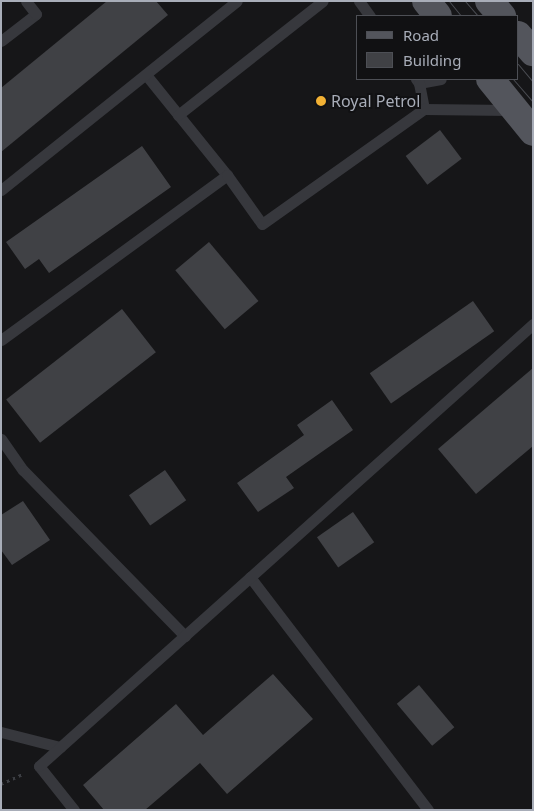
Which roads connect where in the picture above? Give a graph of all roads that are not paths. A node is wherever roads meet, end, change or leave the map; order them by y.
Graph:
1 (26, 1) edge
2 (237, 1) edge
3 (323, 1) edge
4 (359, 1) edge
5 (426, 1) edge
6 (490, 1) edge
7 (369, 15) edge
8 (437, 15) edge
9 (501, 15) edge
10 (519, 36) edge
11 (1, 41) edge
12 (533, 52) edge
13 (147, 76) junction
14 (491, 80) edge
15 (417, 81) edge
16 (424, 109) junction
17 (515, 110) junction
18 (178, 115) junction
19 (533, 132) edge
20 (226, 175) junction
21 (1, 190) edge
22 (533, 324) edge
23 (1, 340) edge
24 (1, 439) edge
25 (250, 577) junction
26 (184, 636) junction
27 (1, 732) edge
28 (60, 747) junction
29 (74, 810) edge
30 (428, 810) edge

1 - 11 lane
2 - 13 lane
3 - 18 lane
4 - 7 lane
5 - 8 main road
6 - 9 main road
10 - 12 main road
13 - 18 lane
13 - 21 lane
14 - 17 main road
15 - 16 lane
16 - 17 lane
16 - 20 lane
17 - 19 main road
18 - 20 lane
20 - 23 lane
22 - 25 lane
24 - 26 lane
25 - 26 lane
25 - 30 lane
26 - 28 lane
27 - 28 lane
28 - 29 lane

